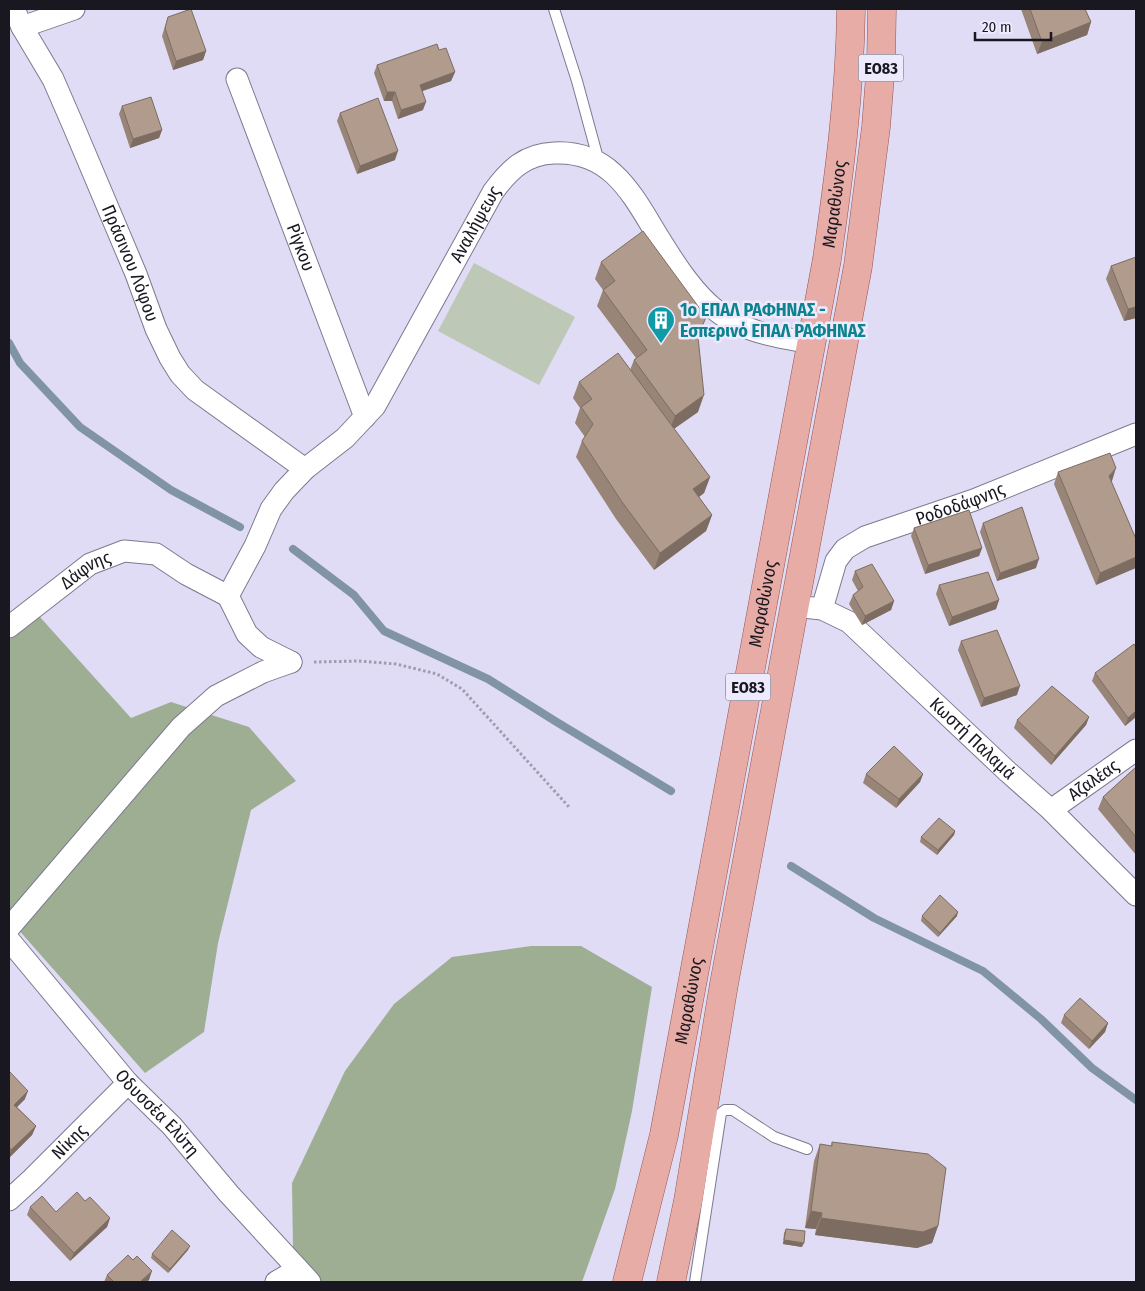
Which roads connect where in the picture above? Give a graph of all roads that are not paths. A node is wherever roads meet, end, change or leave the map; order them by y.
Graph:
1 (74, 9) edge
2 (554, 9) edge
3 (851, 9) edge
4 (882, 9) edge
5 (18, 18) edge
6 (237, 79) dead end
7 (600, 163) junction
8 (811, 343) junction
9 (365, 417) junction
10 (1136, 434) edge
11 (305, 469) junction
12 (228, 596) junction
13 (794, 606) junction
14 (822, 609) junction
15 (9, 627) edge
16 (1136, 750) edge
17 (1052, 810) junction
18 (1136, 895) edge
19 (9, 928) edge
20 (9, 940) edge
21 (128, 1083) junction
22 (807, 1149) dead end
23 (9, 1200) edge
24 (304, 1276) edge
25 (276, 1282) edge
26 (627, 1282) edge
27 (671, 1282) edge
28 (695, 1282) edge

1 - 5 street
2 - 7 lane
3 - 8 main road, Μαραθώνος / ΕΟ83
4 - 13 main road, Μαραθώνος / ΕΟ83
5 - 11 street, Πράσινου Λόφου
6 - 9 street, Ρίγκου
7 - 8 street, Αναλήψεως
7 - 9 street, Αναλήψεως
8 - 26 main road, Μαραθώνος / ΕΟ83
9 - 11 street, Αναλήψεως
10 - 14 street, Ροδοδάφνης
11 - 12 street, Αναλήψεως
12 - 15 street, Δάφνης
12 - 19 street
13 - 14 street, Κωστή Παλαμά
13 - 27 main road, Μαραθώνος / ΕΟ83
14 - 17 street, Κωστή Παλαμά
16 - 17 street, Αζαλέας
17 - 18 street, Κωστή Παλαμά
20 - 21 street, Οδυσσέα Ελύτη
21 - 23 street, Νίκης
21 - 24 street, Οδυσσέα Ελύτη
22 - 28 lane
24 - 25 street

